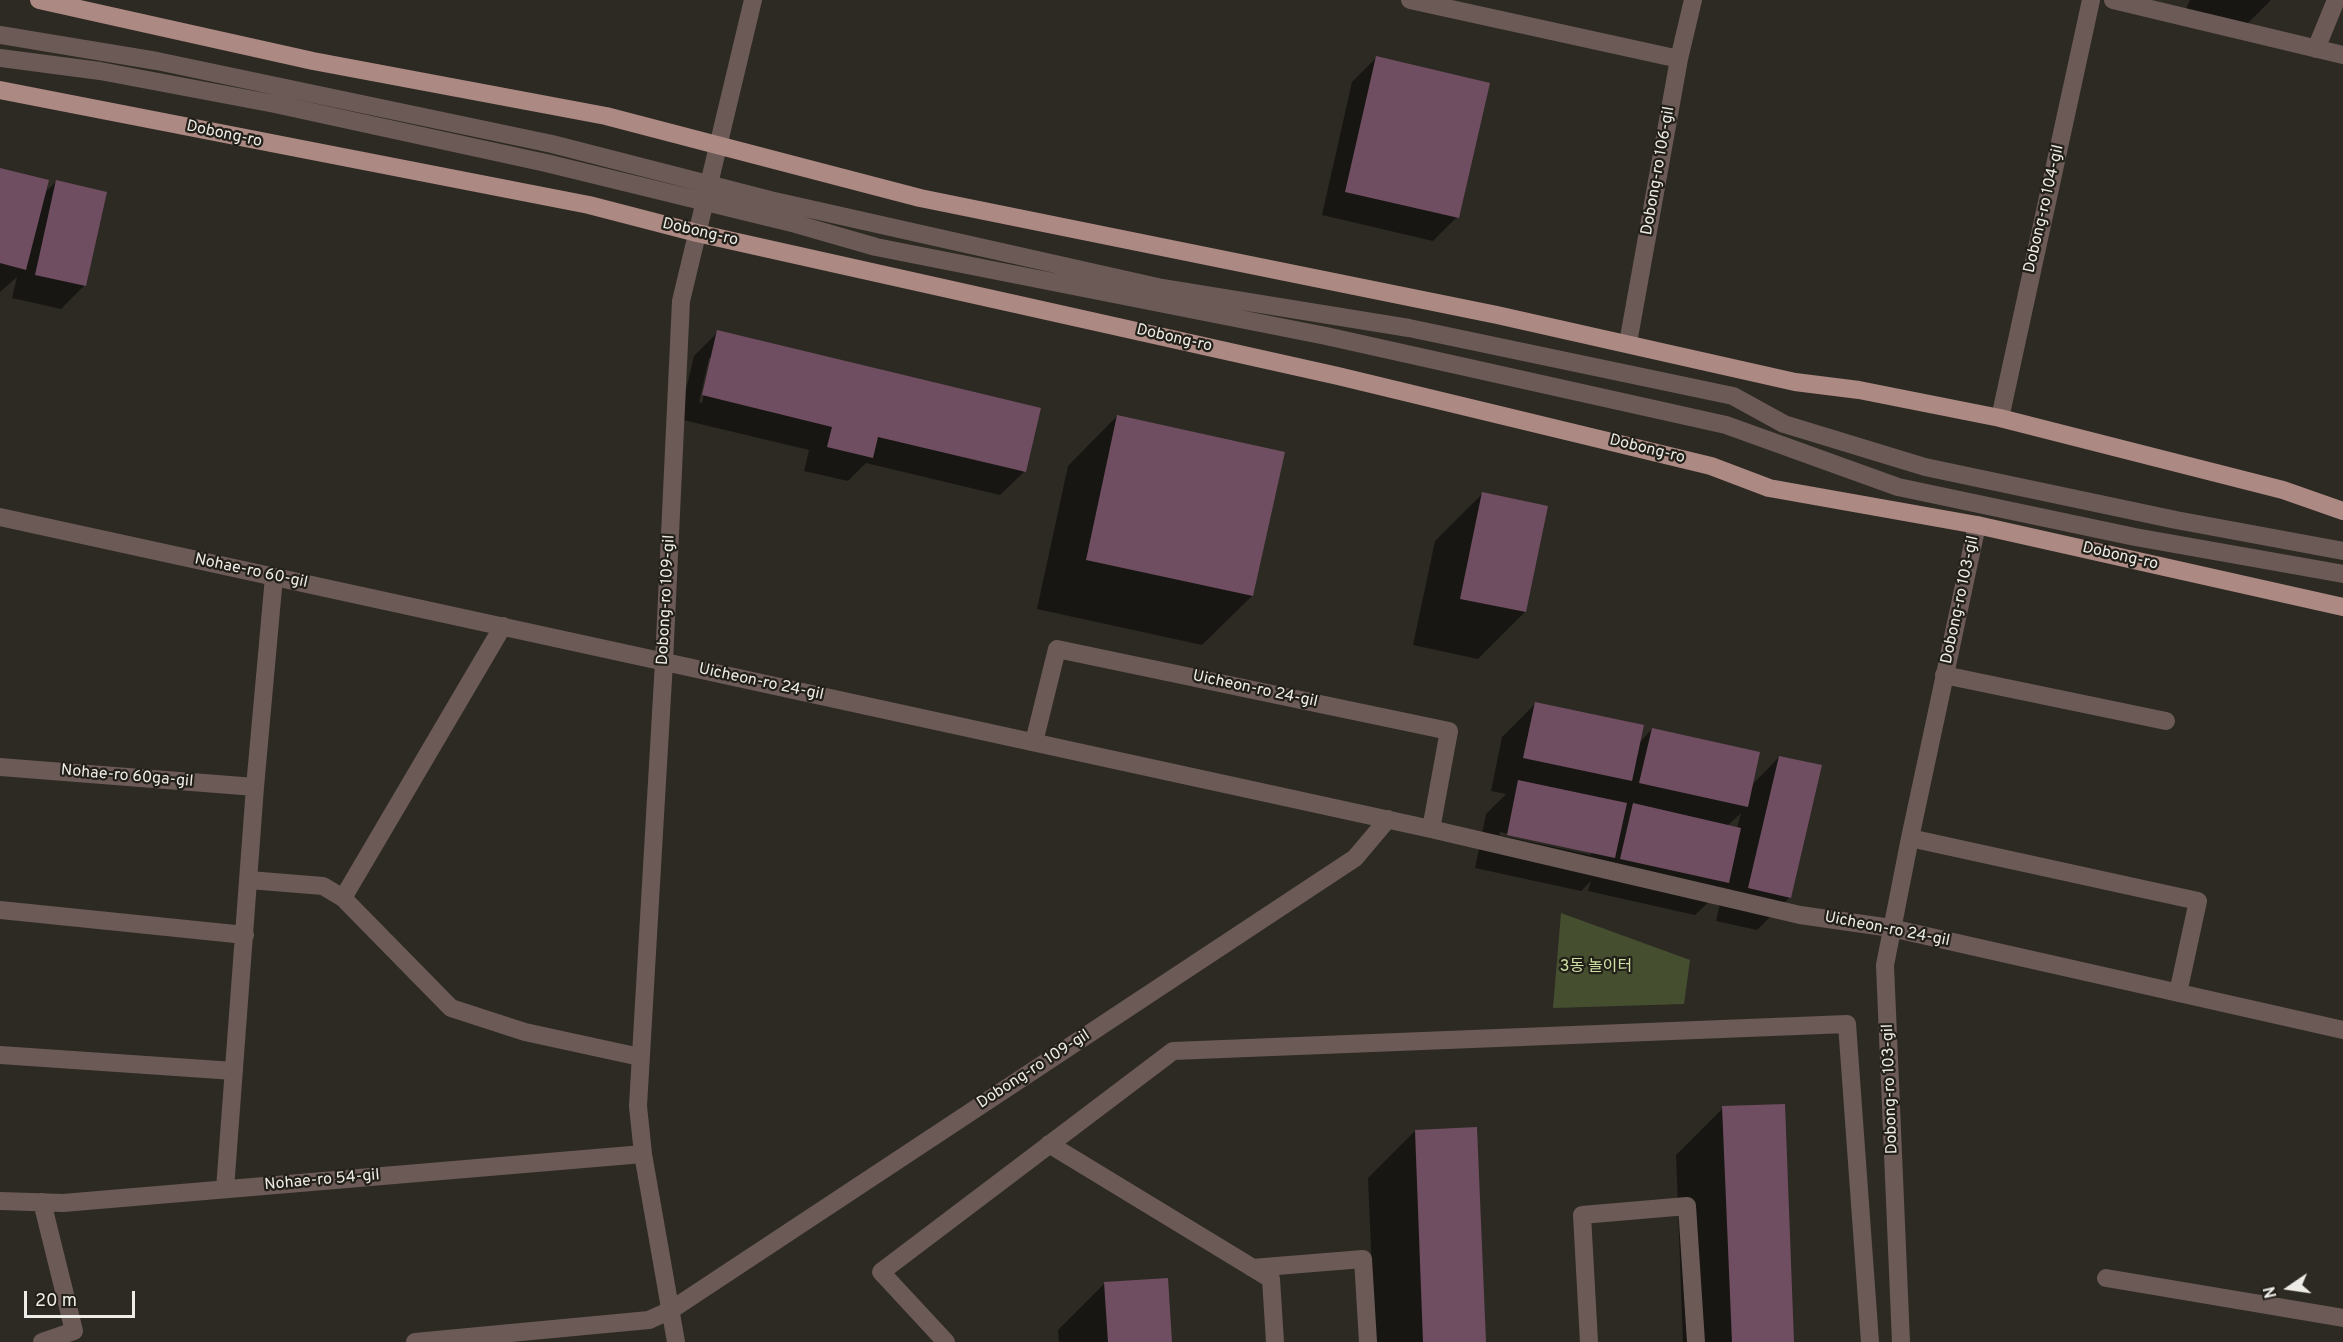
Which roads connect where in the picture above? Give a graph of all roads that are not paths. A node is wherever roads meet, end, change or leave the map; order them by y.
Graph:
1 (39, 0) edge
2 (753, 0) edge
3 (1410, 0) edge
4 (1693, 0) edge
5 (2091, 0) edge
6 (2113, 0) edge
7 (2336, 0) edge
8 (0, 35) edge
9 (2316, 49) junction
10 (2343, 55) edge
11 (0, 58) edge
12 (1680, 59) junction
13 (0, 90) edge
14 (719, 147) junction
15 (710, 184) junction
16 (705, 203) junction
17 (697, 233) junction
18 (1628, 343) junction
19 (2000, 418) junction
20 (2343, 510) edge
21 (0, 517) edge
22 (1977, 525) junction
23 (2343, 551) edge
24 (2343, 574) edge
25 (274, 577) junction
26 (2343, 607) edge
27 (503, 626) junction
28 (664, 662) junction
29 (1944, 675) junction
30 (2166, 721) dead end
31 (1034, 742) junction
32 (0, 767) edge
33 (255, 787) junction
34 (1388, 819) junction
35 (1431, 829) junction
36 (1910, 838) junction
37 (249, 880) junction
38 (343, 898) junction
39 (0, 910) edge
40 (1891, 928) junction
41 (245, 935) junction
42 (2178, 993) junction
43 (2343, 1030) edge
44 (0, 1055) edge
45 (640, 1057) junction
46 (234, 1071) junction
47 (1049, 1144) junction
48 (643, 1154) junction
49 (225, 1189) junction
50 (0, 1201) edge
51 (42, 1202) junction
52 (1252, 1268) junction
53 (2106, 1278) dead end
54 (671, 1310) junction
55 (2343, 1318) edge
56 (42, 1342) edge
57 (415, 1342) edge
58 (676, 1342) edge
59 (946, 1342) edge
60 (1275, 1342) edge
61 (1368, 1342) edge
62 (1589, 1342) edge
63 (1696, 1342) edge
64 (1870, 1342) edge
65 (1901, 1342) edge

1 - 14 main road
2 - 14 street, Dobong-ro 109-gil
3 - 12 street
4 - 12 street, Dobong-ro 106-gil
5 - 19 street, Dobong-ro 104-gil
6 - 9 street
7 - 9 street
8 - 15 street
9 - 10 street
11 - 16 street
12 - 18 street, Dobong-ro 106-gil
13 - 17 main road, Dobong-ro
14 - 15 street, Dobong-ro 109-gil
14 - 18 main road
15 - 16 street, Dobong-ro 109-gil
15 - 23 street
16 - 17 street, Dobong-ro 109-gil
16 - 24 street
17 - 22 main road, Dobong-ro
17 - 28 street, Dobong-ro 109-gil
18 - 19 main road
19 - 20 main road
21 - 25 street, Nohae-ro 60-gil
22 - 26 main road, Dobong-ro
22 - 29 street, Dobong-ro 103-gil
25 - 27 street, Nohae-ro 60-gil
25 - 33 street
27 - 28 street, Nohae-ro 60-gil
27 - 38 street
28 - 31 street, Uicheon-ro 24-gil
28 - 45 street, Dobong-ro 109-gil
29 - 30 street, Dobong-ro 103-gil
29 - 36 street, Dobong-ro 103-gil
31 - 34 street, Uicheon-ro 24-gil
31 - 35 street, Uicheon-ro 24-gil
32 - 33 street, Nohae-ro 60ga-gil
33 - 37 street
34 - 35 street, Uicheon-ro 24-gil
34 - 54 street, Dobong-ro 109-gil
35 - 40 street, Uicheon-ro 24-gil
36 - 40 street, Dobong-ro 103-gil
36 - 42 street
37 - 38 street
37 - 41 street
38 - 45 street
39 - 41 street
40 - 42 street, Uicheon-ro 24-gil
40 - 65 street, Dobong-ro 103-gil
41 - 46 street
42 - 43 street, Uicheon-ro 24-gil
44 - 46 street
45 - 48 street, Dobong-ro 109-gil
46 - 49 street
47 - 52 street
47 - 59 street
47 - 64 street
48 - 49 street, Nohae-ro 54-gil
48 - 54 street, Dobong-ro 109-gil
49 - 51 street, Nohae-ro 54-gil
50 - 51 street, Nohae-ro 54-gil
51 - 56 street
52 - 60 street
52 - 61 street
53 - 55 street
54 - 57 street, Dobong-ro 109-gil
54 - 58 street, Dobong-ro 109-gil
62 - 63 street

